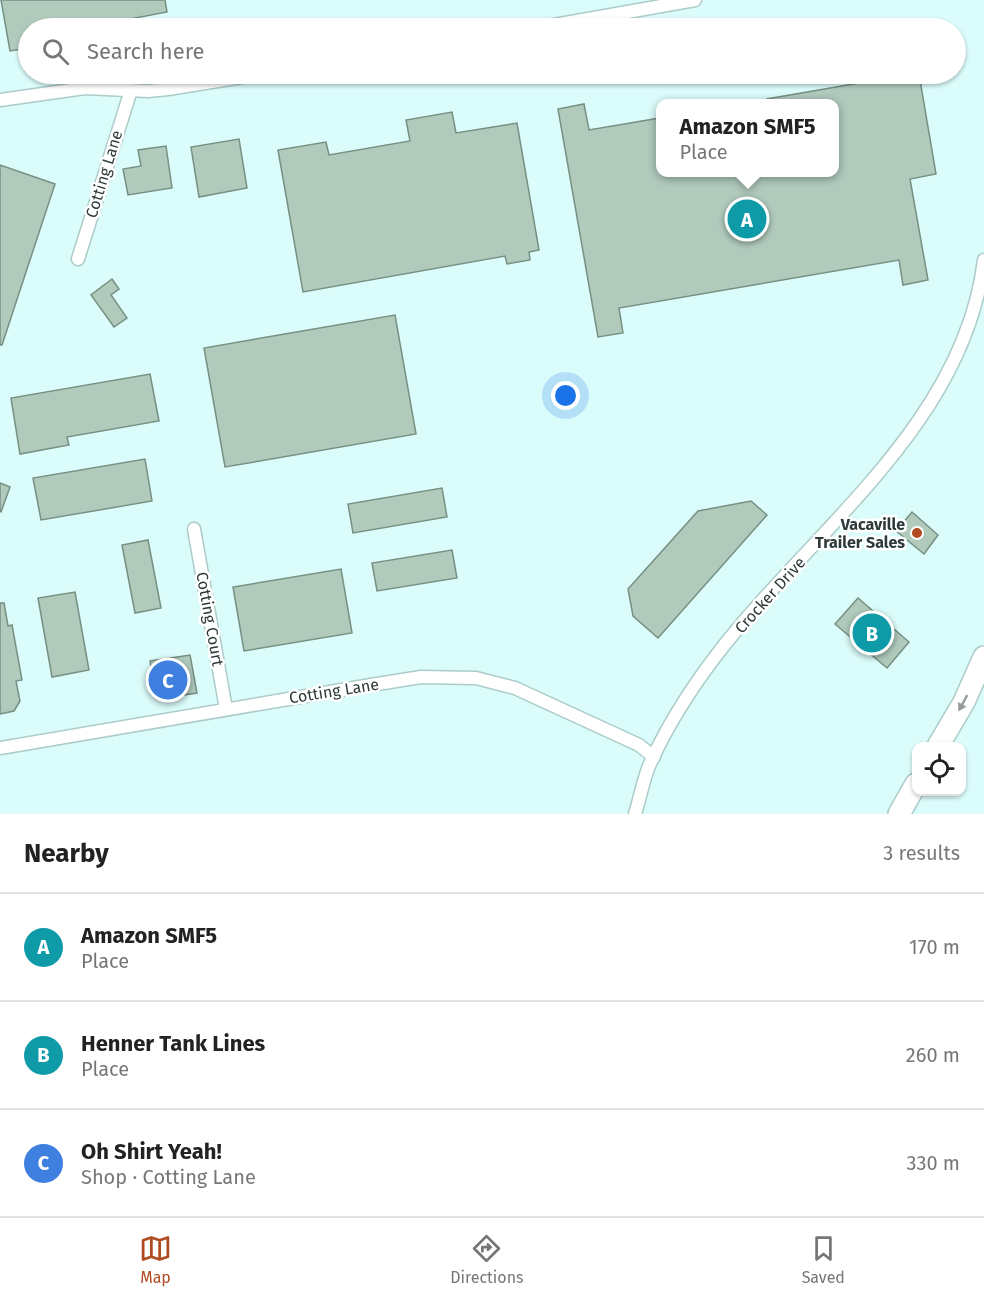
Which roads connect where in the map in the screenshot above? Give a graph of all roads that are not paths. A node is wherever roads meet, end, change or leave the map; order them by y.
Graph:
1 (695, 0) edge
2 (593, 18) edge
3 (199, 84) edge
4 (130, 90) junction
5 (0, 100) edge
6 (78, 259) dead end
7 (984, 260) edge
8 (194, 529) dead end
9 (984, 657) edge
10 (225, 709) junction
11 (941, 742) edge
12 (0, 748) edge
13 (654, 757) junction
14 (912, 791) edge
15 (635, 814) edge
16 (899, 814) edge

1 - 2 street
3 - 4 street
4 - 5 street
4 - 6 street, Cotting Lane
7 - 13 street, Crocker Drive
8 - 10 street, Cotting Court
9 -> 11 highway
10 - 12 street, Cotting Lane
10 - 13 street, Cotting Lane
13 - 15 street, Crocker Drive
14 - 16 highway

